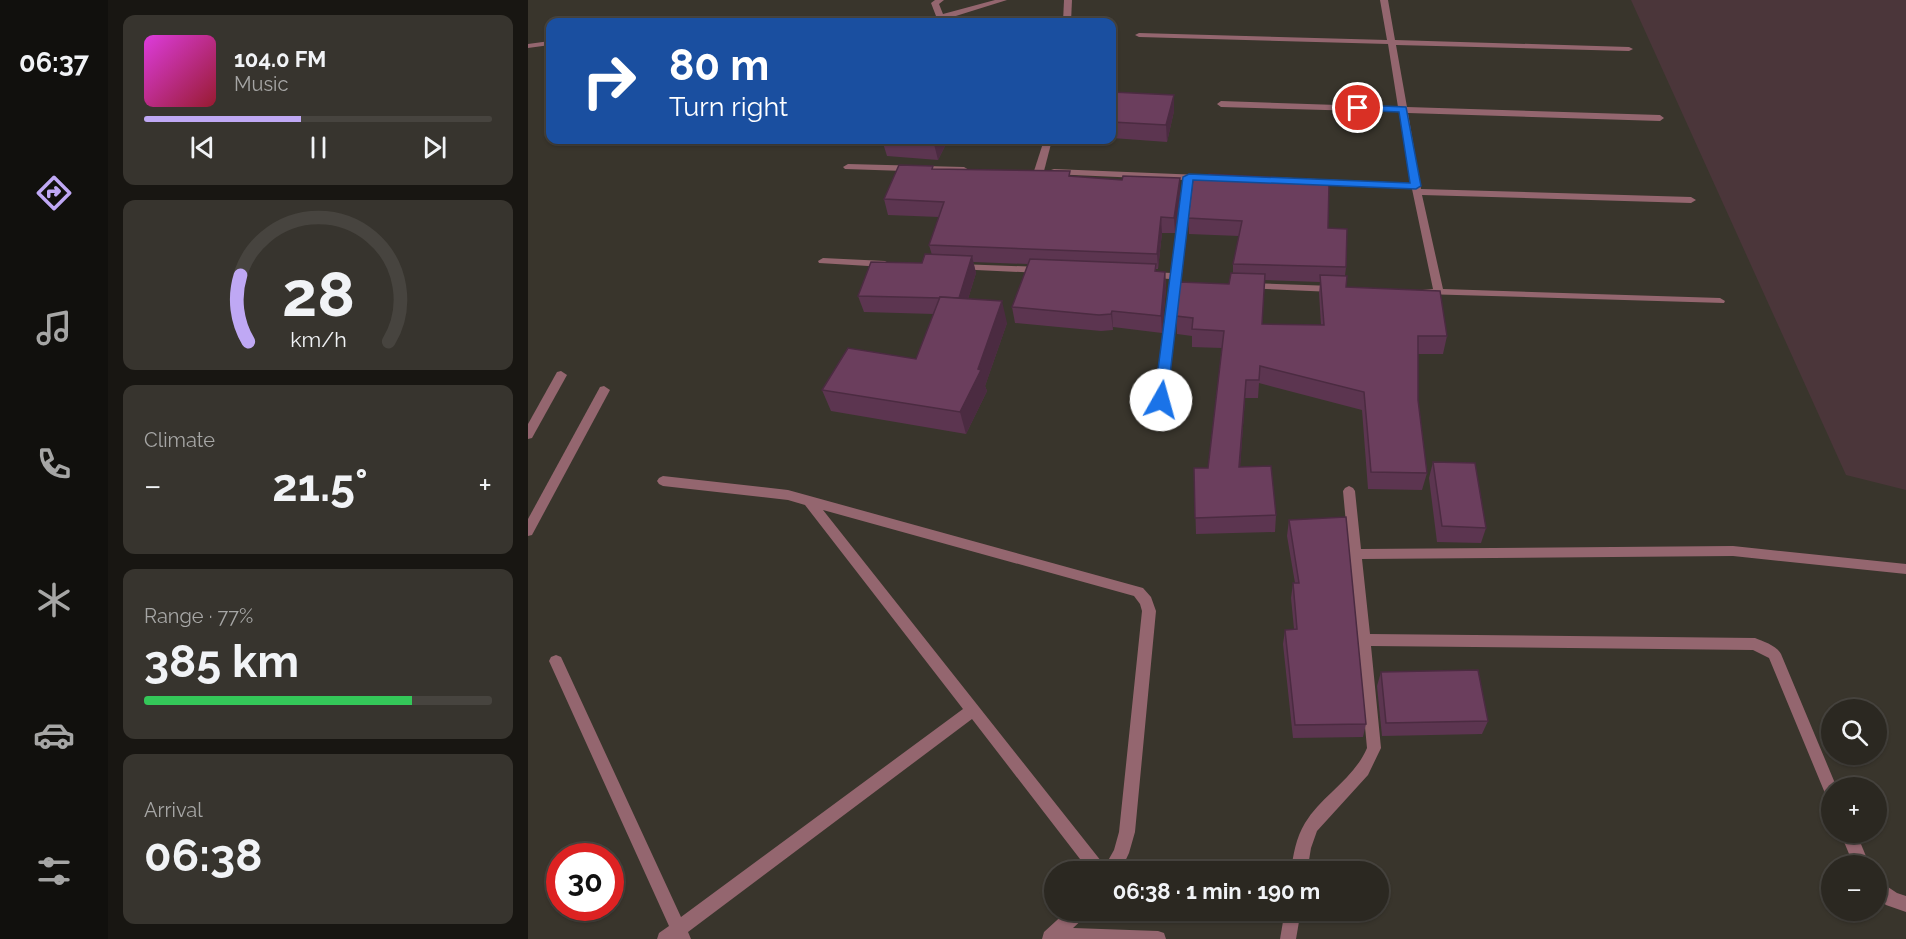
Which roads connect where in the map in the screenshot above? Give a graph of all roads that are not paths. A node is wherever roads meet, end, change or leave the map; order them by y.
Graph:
1 (940, 0) edge
2 (1003, 0) edge
3 (1068, 0) edge
4 (1384, 0) edge
5 (940, 18) joint
6 (1067, 18) edge
7 (1139, 34) dead end
8 (1392, 42) junction
9 (546, 44) edge
10 (528, 46) edge
11 (1629, 49) dead end
12 (1221, 104) dead end
13 (1403, 109) junction
14 (1660, 117) dead end
15 (1047, 144) edge
16 (848, 167) dead end
17 (980, 170) edge
18 (1028, 171) edge
19 (1040, 171) junction
20 (1189, 177) junction
21 (1236, 179) edge
22 (1260, 180) edge
23 (1416, 189) junction
24 (1691, 200) dead end
25 (823, 261) dead end
26 (894, 264) edge
27 (953, 267) edge
28 (1047, 271) edge
29 (1141, 274) edge
30 (1176, 280) junction
31 (1187, 284) edge
32 (1235, 285) edge
33 (1343, 289) edge
34 (1415, 292) edge
35 (1439, 292) junction
36 (1720, 301) dead end
37 (561, 375) dead end
38 (604, 390) dead end
39 (1161, 400) dead end
40 (528, 435) edge
41 (663, 481) dead end
42 (1349, 491) dead end
43 (810, 501) junction
44 (528, 531) edge
45 (1355, 554) junction
46 (1906, 569) edge
47 (1363, 640) junction
48 (556, 661) dead end
49 (973, 710) junction
50 (1825, 777) edge
51 (1091, 861) edge
52 (1117, 861) edge
53 (1300, 861) edge
54 (1887, 895) edge
55 (1906, 904) edge
56 (1069, 921) edge
57 (1291, 921) edge
58 (676, 936) edge
59 (1052, 937) edge
60 (1158, 939) edge
61 (1288, 939) edge

1 - 5 street
2 - 5 street
3 - 6 street
4 - 8 street
7 - 8 street
8 - 11 street
8 - 13 street
9 - 10 street
12 - 13 street
13 - 14 street
13 - 23 street
15 - 19 street
16 - 17 street
18 - 19 street
19 - 20 street
20 - 21 street
20 - 30 street
22 - 23 street
23 - 24 street
23 - 35 street
25 - 26 street
27 - 28 street
29 - 30 street
30 - 31 street
30 - 39 street
32 - 33 street
34 - 35 street
35 - 36 street
37 - 40 street
38 - 44 street
41 - 43 street
42 - 45 street
43 - 49 street
43 - 52 street
45 - 46 street
45 - 47 street
47 - 50 street
47 - 53 street
48 - 58 street
49 - 51 street
49 - 58 street
54 - 55 street
56 - 59 street
57 - 61 street
59 - 60 street

